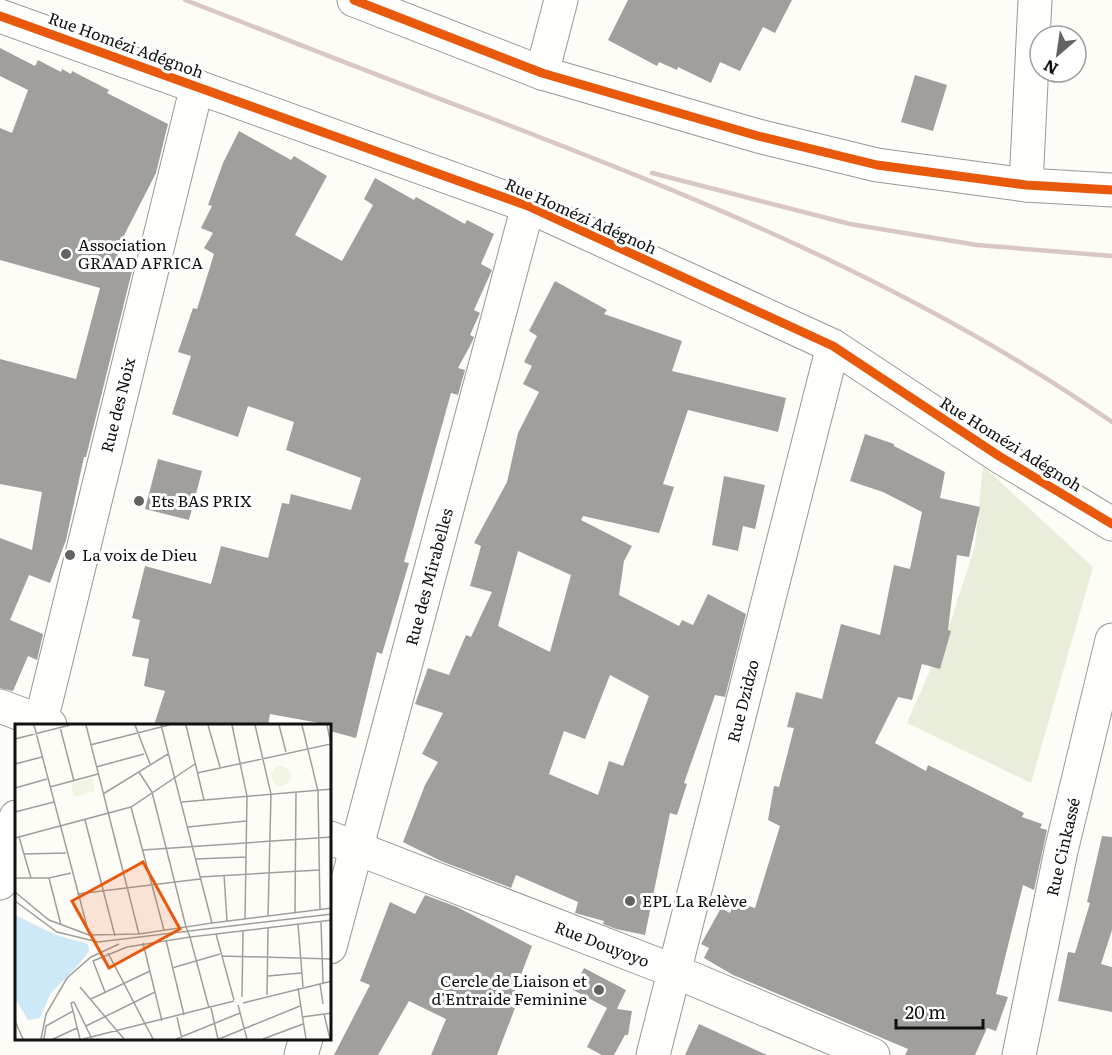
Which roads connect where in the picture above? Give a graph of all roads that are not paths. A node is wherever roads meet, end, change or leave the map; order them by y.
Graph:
1 (354, 0) edge
2 (561, 0) edge
3 (1035, 0) edge
4 (0, 16) edge
5 (542, 73) junction
6 (197, 86) junction
7 (1026, 185) junction
8 (1112, 190) edge
9 (528, 206) junction
10 (833, 346) junction
11 (1112, 524) edge
12 (1112, 640) edge
13 (0, 705) edge
14 (43, 724) edge
15 (15, 821) edge
16 (343, 843) edge
17 (0, 883) edge
18 (332, 931) edge
19 (674, 972) junction
20 (305, 1040) edge
21 (301, 1055) edge
22 (653, 1055) edge
23 (873, 1055) edge
24 (1019, 1055) edge

1 - 5 street
2 - 5 street
3 - 7 street
4 - 6 street, Rue Homézi Adégnoh
5 - 7 street
6 - 9 street, Rue Homézi Adégnoh
6 - 14 street, Rue des Noix
7 - 8 street
9 - 10 street, Rue Homézi Adégnoh
9 - 16 street, Rue des Mirabelles
10 - 11 street, Rue Homézi Adégnoh
10 - 19 street, Rue Dzidzo
12 - 24 street, Rue Cinkassé
13 - 14 street
15 - 17 street
16 - 18 street, Rue des Mirabelles
16 - 19 street, Rue Douyoyo
19 - 22 street, Rue Dzidzo
19 - 23 street, Rue Douyoyo
20 - 21 street

